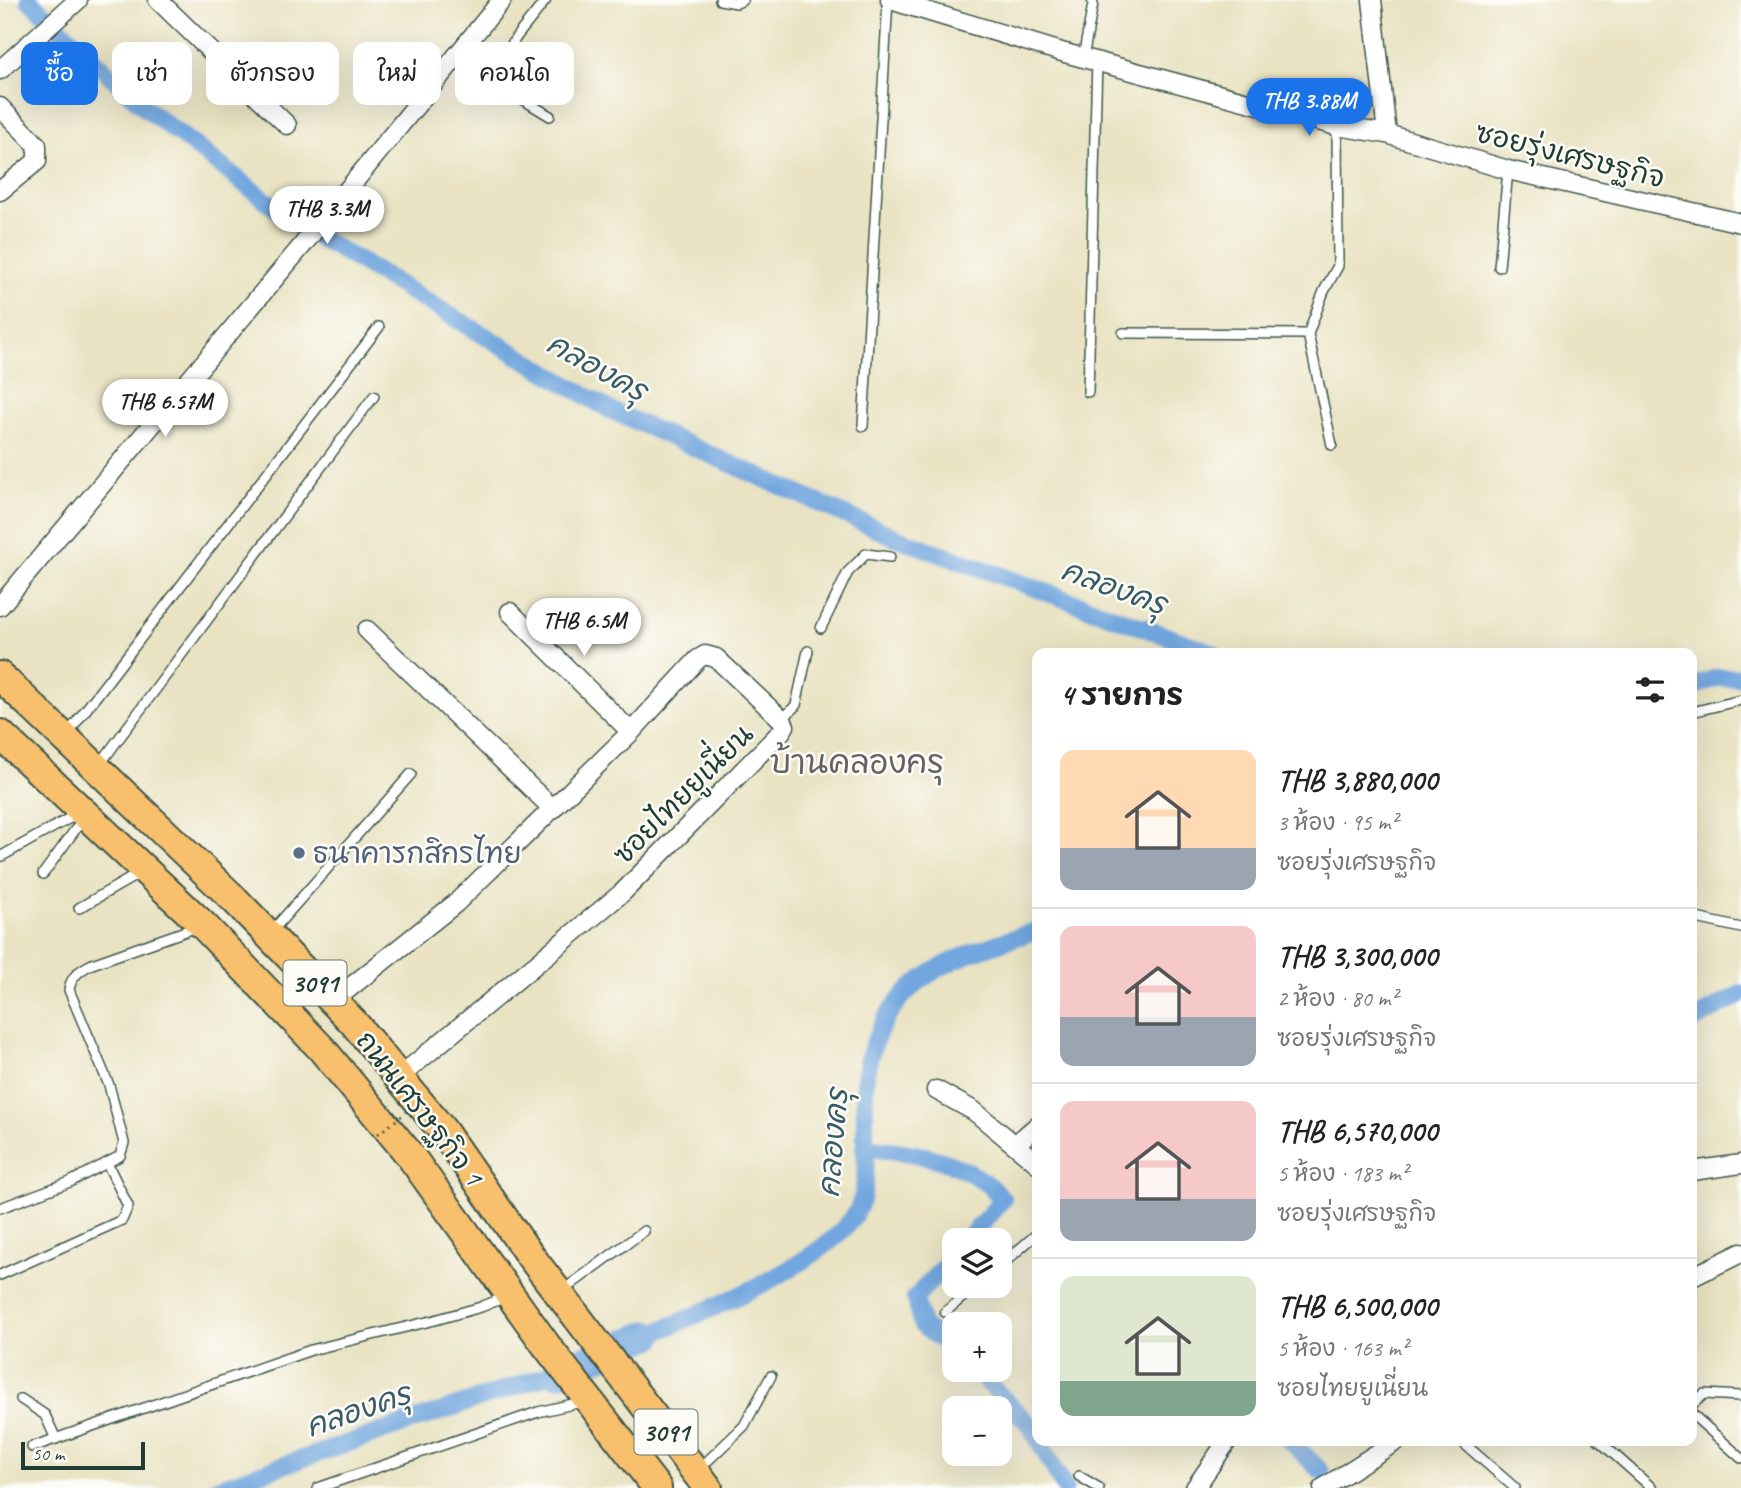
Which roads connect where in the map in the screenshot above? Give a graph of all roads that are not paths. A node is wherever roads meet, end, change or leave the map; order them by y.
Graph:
1 (78, 0) edge
2 (158, 0) edge
3 (502, 0) edge
4 (546, 0) edge
5 (720, 0) edge
6 (743, 0) edge
7 (889, 0) edge
8 (1092, 0) edge
9 (1372, 0) edge
10 (1090, 60) junction
11 (0, 70) edge
12 (0, 107) edge
13 (550, 116) dead end
14 (287, 125) dead end
15 (1337, 126) junction
16 (1387, 134) junction
17 (1508, 170) junction
18 (0, 191) edge
19 (1741, 223) edge
20 (1499, 267) dead end
21 (379, 327) dead end
22 (1123, 333) dead end
23 (1308, 334) junction
24 (1088, 391) dead end
25 (373, 396) dead end
26 (863, 426) dead end
27 (1332, 445) dead end
28 (890, 556) dead end
29 (0, 606) edge
30 (510, 612) dead end
31 (821, 628) dead end
32 (367, 630) dead end
33 (808, 651) dead end
34 (0, 676) edge
35 (1741, 700) edge
36 (1697, 711) edge
37 (782, 719) junction
38 (631, 732) junction
39 (0, 734) edge
40 (65, 738) junction
41 (97, 768) junction
42 (411, 774) dead end
43 (553, 809) junction
44 (84, 813) junction
45 (0, 857) edge
46 (145, 870) junction
47 (43, 874) dead end
48 (79, 908) dead end
49 (1697, 918) edge
50 (203, 925) junction
51 (1741, 928) edge
52 (268, 934) junction
53 (333, 1001) junction
54 (399, 1077) junction
55 (936, 1090) dead end
56 (1032, 1130) edge
57 (1016, 1144) junction
58 (1032, 1159) edge
59 (107, 1163) junction
60 (1741, 1164) edge
61 (1697, 1170) edge
62 (0, 1208) edge
63 (644, 1231) dead end
64 (1032, 1238) edge
65 (1741, 1253) edge
66 (1012, 1256) edge
67 (0, 1275) edge
68 (1697, 1275) edge
69 (561, 1292) junction
70 (509, 1295) junction
71 (962, 1298) edge
72 (945, 1312) dead end
73 (771, 1376) dead end
74 (1741, 1396) edge
75 (586, 1397) junction
76 (22, 1399) dead end
77 (1697, 1400) edge
78 (1697, 1418) edge
79 (56, 1439) junction
80 (1224, 1446) edge
81 (1389, 1446) edge
82 (1467, 1446) edge
83 (1605, 1446) edge
84 (32, 1447) dead end
85 (1741, 1458) edge
86 (1079, 1476) dead end
87 (702, 1480) edge
88 (318, 1488) edge
89 (657, 1488) edge
90 (1099, 1488) edge
91 (1195, 1488) edge
92 (1323, 1488) edge
93 (1515, 1488) edge
94 (1652, 1488) edge

1 - 11 street
2 - 14 street
3 - 29 street
4 - 13 lane
5 - 6 lane
7 - 10 street, ซอยรุ่งเศรษฐกิจ
7 - 26 lane
8 - 10 lane
9 - 16 street
10 - 15 street, ซอยรุ่งเศรษฐกิจ
10 - 24 lane
12 - 18 street
15 - 16 street, ซอยรุ่งเศรษฐกิจ
15 - 23 lane
16 - 17 street, ซอยรุ่งเศรษฐกิจ
17 - 19 street, ซอยรุ่งเศรษฐกิจ
17 - 20 lane
21 - 40 lane
22 - 23 lane
23 - 27 lane
25 - 41 lane
28 - 31 lane
30 - 38 street
32 - 43 street
33 - 37 lane
34 - 40 main road, ถนนเศรษฐกิจ 1 / 3091
35 - 36 lane
37 - 38 street, ซอยไทยยูเนี่ยน
37 - 54 street, ซอยไทยยูเนี่ยน
38 - 43 street, ซอยไทยยูเนี่ยน
39 - 44 main road, ถนนเศรษฐกิจ 1 / 3091
40 - 41 main road, ถนนเศรษฐกิจ 1 / 3091
41 - 52 main road, ถนนเศรษฐกิจ 1 / 3091
42 - 52 lane
43 - 53 street, ซอยไทยยูเนี่ยน
44 - 45 lane
44 - 46 main road, ถนนเศรษฐกิจ 1 / 3091
44 - 47 lane
46 - 48 lane
46 - 50 main road, ถนนเศรษฐกิจ 1 / 3091
49 - 51 lane
50 - 59 lane
50 - 70 main road, ถนนเศรษฐกิจ 1 / 3091
52 - 53 main road, ถนนเศรษฐกิจ 1 / 3091
53 - 54 main road, ถนนเศรษฐกิจ 1 / 3091
54 - 69 main road, ถนนเศรษฐกิจ 1 / 3091
55 - 57 street
56 - 57 street
57 - 58 street
59 - 62 lane
59 - 67 lane
60 - 61 street
63 - 69 lane
64 - 66 lane
65 - 68 street
69 - 87 main road, ถนนเศรษฐกิจ 1 / 3091
70 - 75 main road, ถนนเศรษฐกิจ 1 / 3091
70 - 79 lane
71 - 72 lane
73 - 87 lane
74 - 77 lane
75 - 88 lane
75 - 89 main road, ถนนเศรษฐกิจ 1 / 3091
76 - 79 lane
78 - 85 lane
79 - 84 lane
80 - 91 street
81 - 92 street
82 - 93 lane
83 - 94 lane
86 - 90 lane

